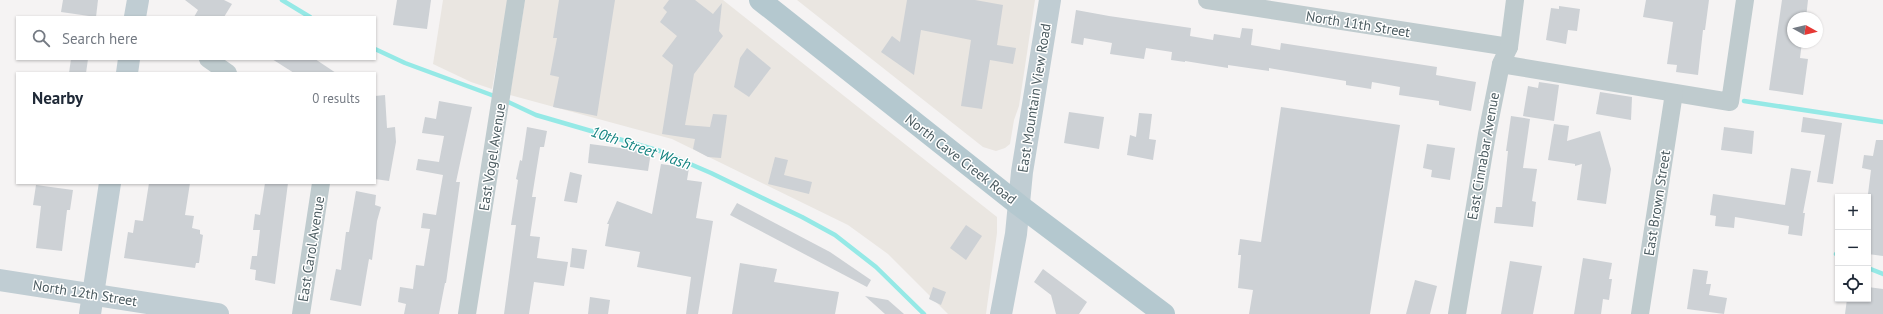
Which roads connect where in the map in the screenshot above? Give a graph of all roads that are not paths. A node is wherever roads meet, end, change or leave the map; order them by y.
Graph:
1 (138, 0) edge
2 (516, 0) edge
3 (760, 0) edge
4 (1050, 0) edge
5 (1207, 0) edge
6 (1516, 0) edge
7 (1745, 0) edge
8 (135, 16) edge
9 (1509, 47) junction
10 (129, 60) edge
11 (209, 60) edge
12 (1501, 64) junction
13 (127, 72) edge
14 (227, 72) edge
15 (1674, 93) junction
16 (110, 184) edge
17 (321, 184) edge
18 (1019, 205) junction
19 (0, 280) edge
20 (91, 304) edge
21 (218, 314) edge
22 (301, 314) edge
23 (467, 314) edge
24 (1001, 314) edge
25 (1164, 314) edge
26 (1457, 314) edge
27 (1640, 314) edge

1 - 8 street
2 - 23 street, East Vogel Avenue
3 - 18 main road, North Cave Creek Road
4 - 18 street, East Mountain View Road
5 - 9 street, North 11th Street
6 - 9 street, East Cinnabar Avenue
7 - 15 street
9 - 12 street, East Cinnabar Avenue
10 - 13 street
11 - 14 street
12 - 15 street
12 - 26 street, East Cinnabar Avenue
15 - 27 street, East Brown Street
16 - 20 street
17 - 22 street, East Carol Avenue
18 - 24 street, East Mountain View Road
18 - 25 main road, North Cave Creek Road
19 - 20 street, North 12th Street
20 - 21 street, North 12th Street

